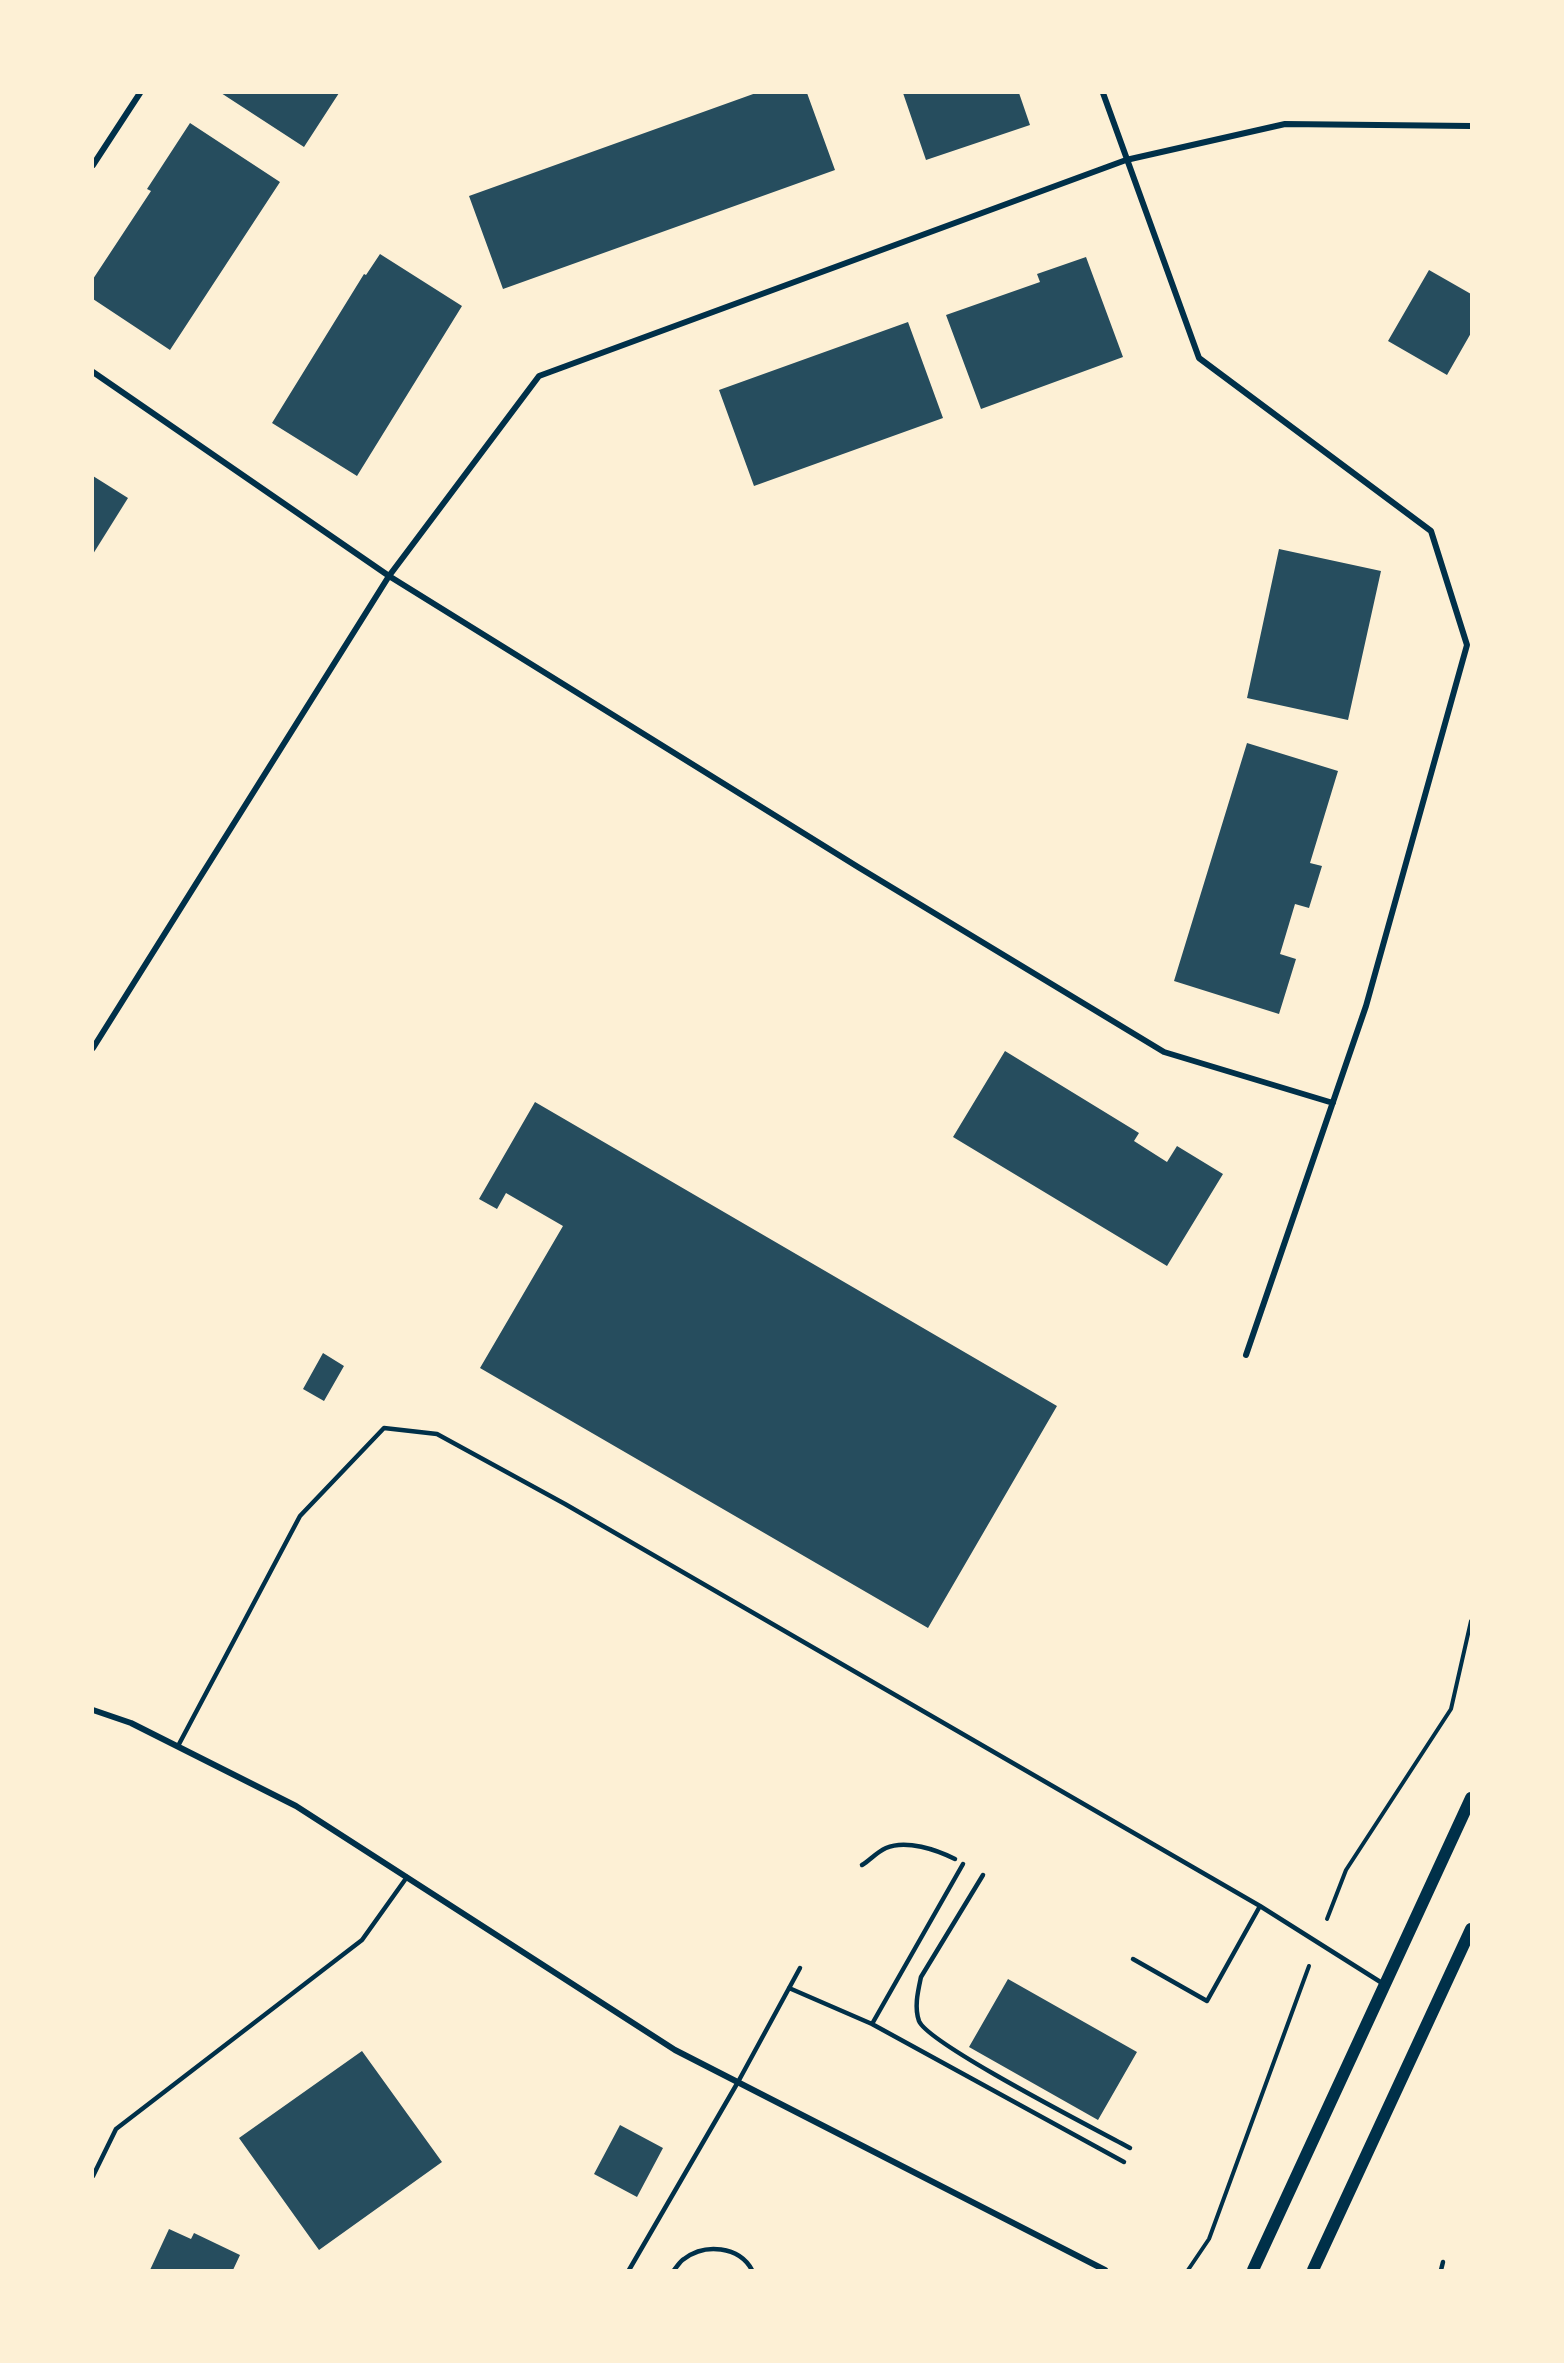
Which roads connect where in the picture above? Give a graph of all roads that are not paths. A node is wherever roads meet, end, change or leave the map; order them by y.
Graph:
1 (140, 93) edge
2 (1103, 93) edge
3 (1471, 126) edge
4 (1126, 160) junction
5 (93, 165) edge
6 (93, 372) edge
7 (389, 576) junction
8 (93, 1048) edge
9 (1333, 1103) junction
10 (1246, 1355) dead end
11 (93, 1710) edge
12 (178, 1746) junction
13 (1471, 1798) edge
14 (955, 1859) dead end
15 (963, 1863) dead end
16 (862, 1865) dead end
17 (983, 1875) dead end
18 (407, 1877) junction
19 (1260, 1906) junction
20 (1471, 1929) edge
21 (1133, 1959) dead end
22 (800, 1968) dead end
23 (1385, 1985) junction
24 (789, 1988) junction
25 (872, 2024) junction
26 (738, 2082) junction
27 (1130, 2148) dead end
28 (1124, 2162) dead end
29 (93, 2176) edge
30 (1443, 2262) dead end
31 (629, 2270) edge
32 (674, 2270) edge
33 (752, 2270) edge
34 (1105, 2270) edge
35 (1253, 2270) edge
36 (1313, 2270) edge
37 (1441, 2270) edge

1 - 5 street
2 - 4 street
3 - 4 street
4 - 7 street
4 - 9 street
6 - 7 street
7 - 8 street
7 - 9 street
9 - 10 street
11 - 12 street
12 - 18 street
12 - 19 lane
13 - 23 main road
14 - 16 lane
15 - 25 lane
17 - 27 lane
18 - 26 street
18 - 29 lane
19 - 21 lane
19 - 23 lane
20 - 36 main road
22 - 24 lane
23 - 35 main road
24 - 25 lane
24 - 26 lane
25 - 28 lane
26 - 31 lane
26 - 34 street
30 - 37 lane
32 - 33 lane

